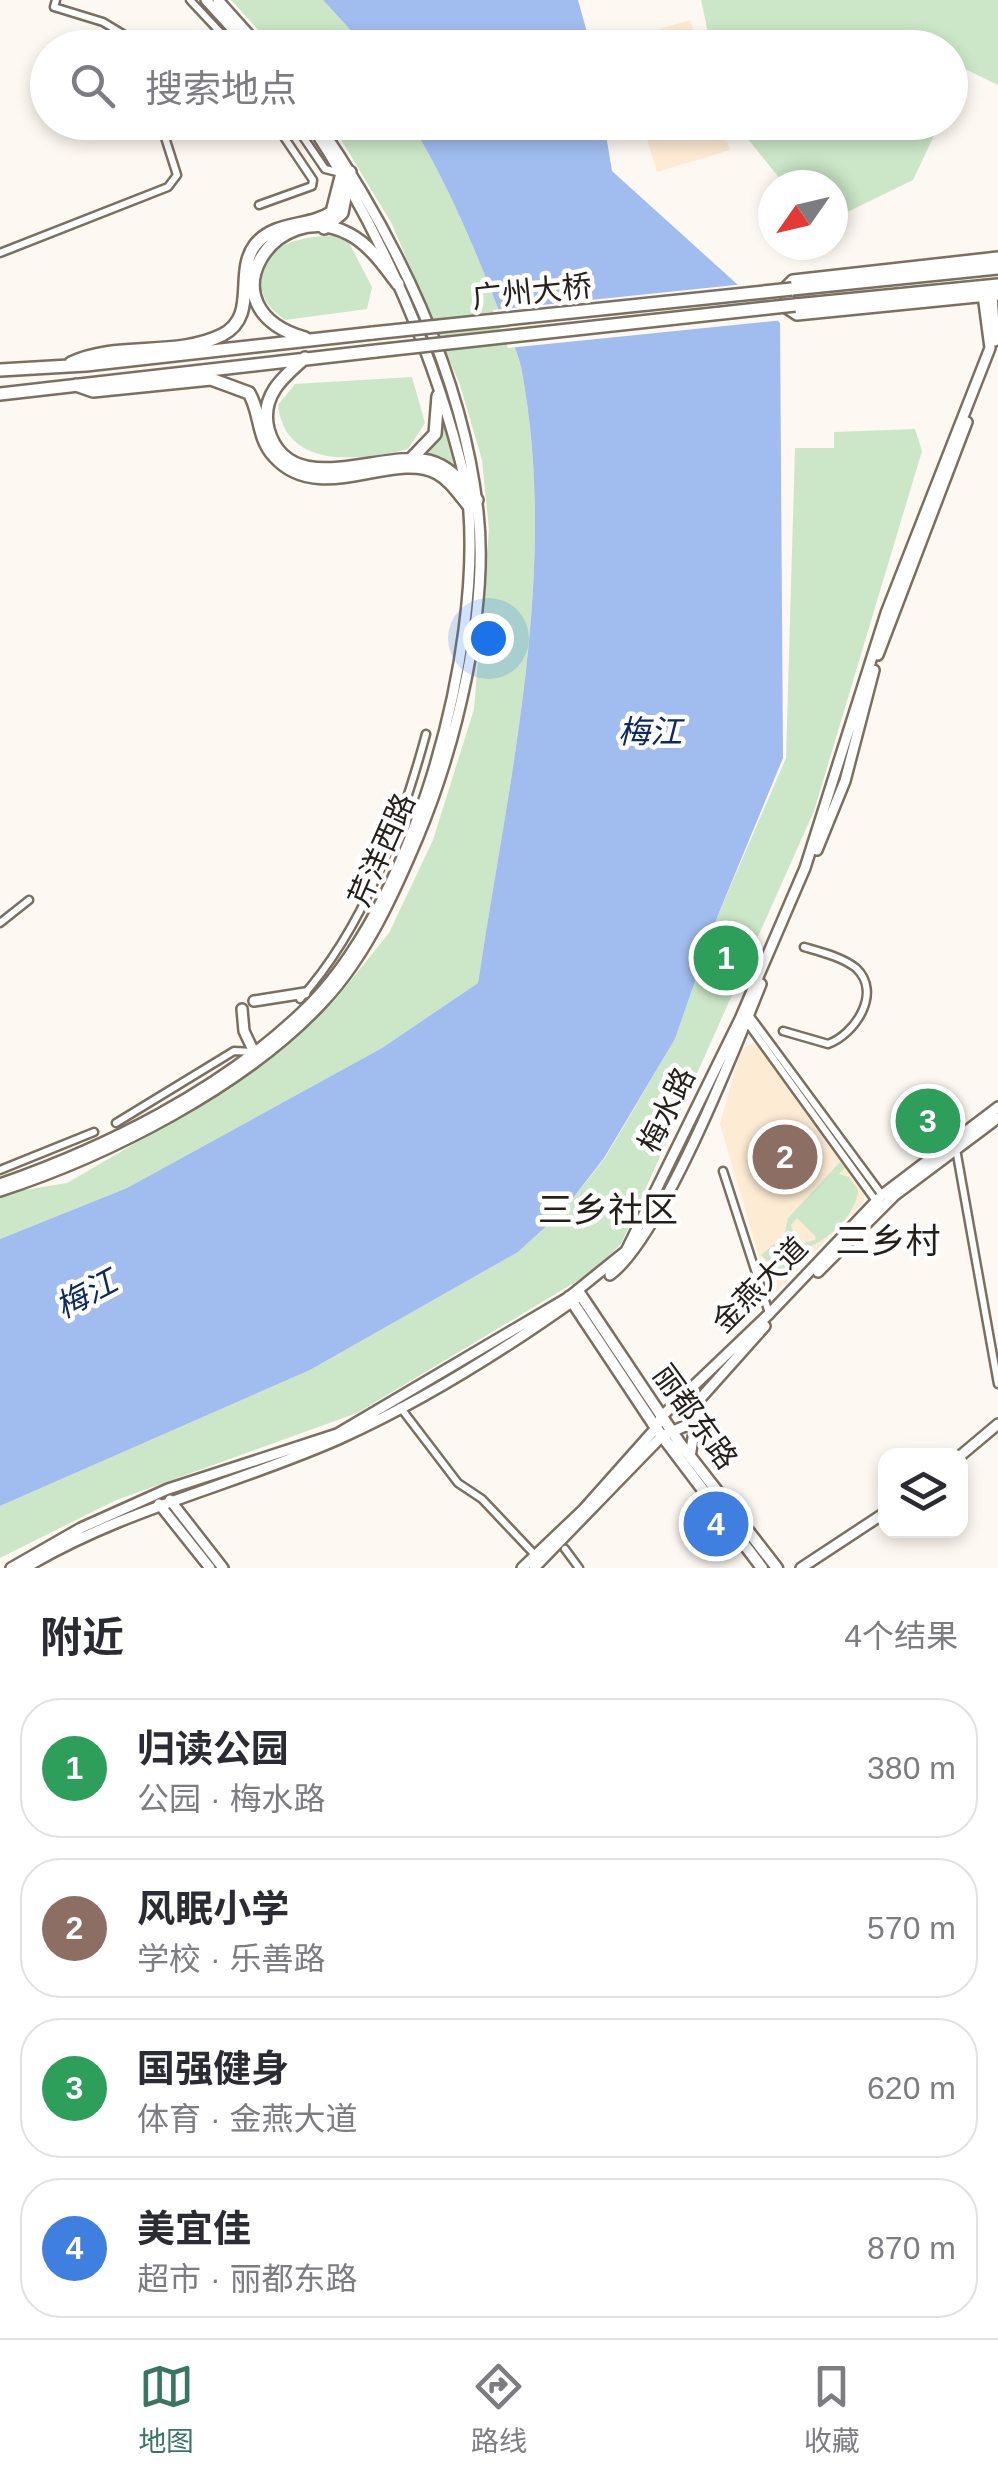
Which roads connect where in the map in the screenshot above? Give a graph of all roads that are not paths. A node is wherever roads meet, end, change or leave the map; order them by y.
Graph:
1 (56, 0) edge
2 (190, 0) edge
3 (206, 0) edge
4 (218, 0) edge
5 (116, 30) edge
6 (218, 30) edge
7 (234, 30) edge
8 (245, 30) edge
9 (166, 140) edge
10 (286, 140) edge
11 (305, 140) edge
12 (321, 140) edge
13 (327, 140) edge
14 (347, 177) junction
15 (259, 205) dead end
16 (324, 228) junction
17 (0, 253) edge
18 (998, 258) edge
19 (998, 268) edge
20 (398, 284) junction
21 (993, 292) edge
22 (309, 340) junction
23 (305, 358) junction
24 (71, 364) junction
25 (0, 370) edge
26 (76, 385) junction
27 (0, 394) edge
28 (438, 396) junction
29 (410, 459) junction
30 (467, 488) junction
31 (473, 503) junction
32 (426, 734) dead end
33 (29, 900) dead end
34 (0, 923) edge
35 (804, 948) dead end
36 (302, 996) joint
37 (254, 1001) dead end
38 (242, 1009) dead end
39 (745, 1017) junction
40 (783, 1031) dead end
41 (254, 1052) junction
42 (998, 1107) edge
43 (998, 1118) edge
44 (116, 1122) dead end
45 (94, 1132) dead end
46 (956, 1149) junction
47 (0, 1170) edge
48 (723, 1171) dead end
49 (0, 1188) edge
50 (879, 1198) junction
51 (575, 1296) junction
52 (770, 1314) junction
53 (998, 1384) edge
54 (688, 1392) junction
55 (698, 1400) junction
56 (400, 1407) junction
57 (692, 1423) junction
58 (998, 1424) edge
59 (662, 1428) junction
60 (968, 1449) edge
61 (690, 1457) junction
62 (170, 1500) junction
63 (160, 1504) junction
64 (878, 1517) edge
65 (565, 1549) dead end
66 (536, 1556) junction
67 (10, 1568) edge
68 (25, 1568) edge
69 (210, 1568) edge
70 (223, 1568) edge
71 (522, 1568) edge
72 (534, 1568) edge
73 (579, 1568) edge
74 (762, 1568) edge
75 (777, 1568) edge
76 (801, 1568) edge

1 - 5 street
2 - 6 street
3 - 7 main road
4 - 8 main road
9 - 17 street
10 - 15 street
11 - 14 street
12 - 14 main road
13 - 14 main road
14 - 16 highway
14 - 20 main road
14 - 24 highway
14 - 31 main road, 芹洋西路
16 - 20 highway
16 - 22 highway
18 - 21 highway
19 - 22 highway, 广州大桥, bridge
20 - 28 main road
21 - 23 highway, 广州大桥, bridge
21 - 39 main road, 梅水路
22 - 24 highway, 广州大桥
23 - 26 highway, 广州大桥
23 - 29 highway
24 - 25 highway
26 - 27 highway
26 - 31 highway
28 - 29 highway
28 - 30 main road
29 - 30 highway
30 - 31 highway
31 - 41 main road, 芹洋西路
31 - 49 main road, 芹洋西路
32 - 36 street
33 - 34 street
35 - 40 street
36 - 37 main road
38 - 41 main road
39 - 50 street
39 - 51 main road, 梅水路
41 - 44 street
41 - 49 main road, 芹洋西路
42 - 50 main road, 金燕大道
43 - 46 main road, 金燕大道
45 - 47 street
46 - 53 street
46 - 55 main road, 金燕大道
48 - 52 street
50 - 52 main road, 金燕大道
51 - 56 main road, 梅水路
51 - 59 main road, 丽都东路
51 - 67 main road, 梅水路
52 - 54 main road, 金燕大道
54 - 55 main road
54 - 59 main road, 金燕大道
55 - 57 main road, 金燕大道
56 - 62 main road, 梅水路
56 - 66 street
57 - 59 main road
57 - 61 main road, 金燕大道
58 - 60 main road
59 - 61 main road, 丽都东路
59 - 66 main road
59 - 72 main road
59 - 74 main road, 丽都东路
61 - 75 main road, 丽都东路
62 - 63 main road, 梅水路
62 - 70 main road
63 - 68 main road, 梅水路
63 - 69 main road
64 - 76 main road
65 - 73 street
66 - 71 main road

